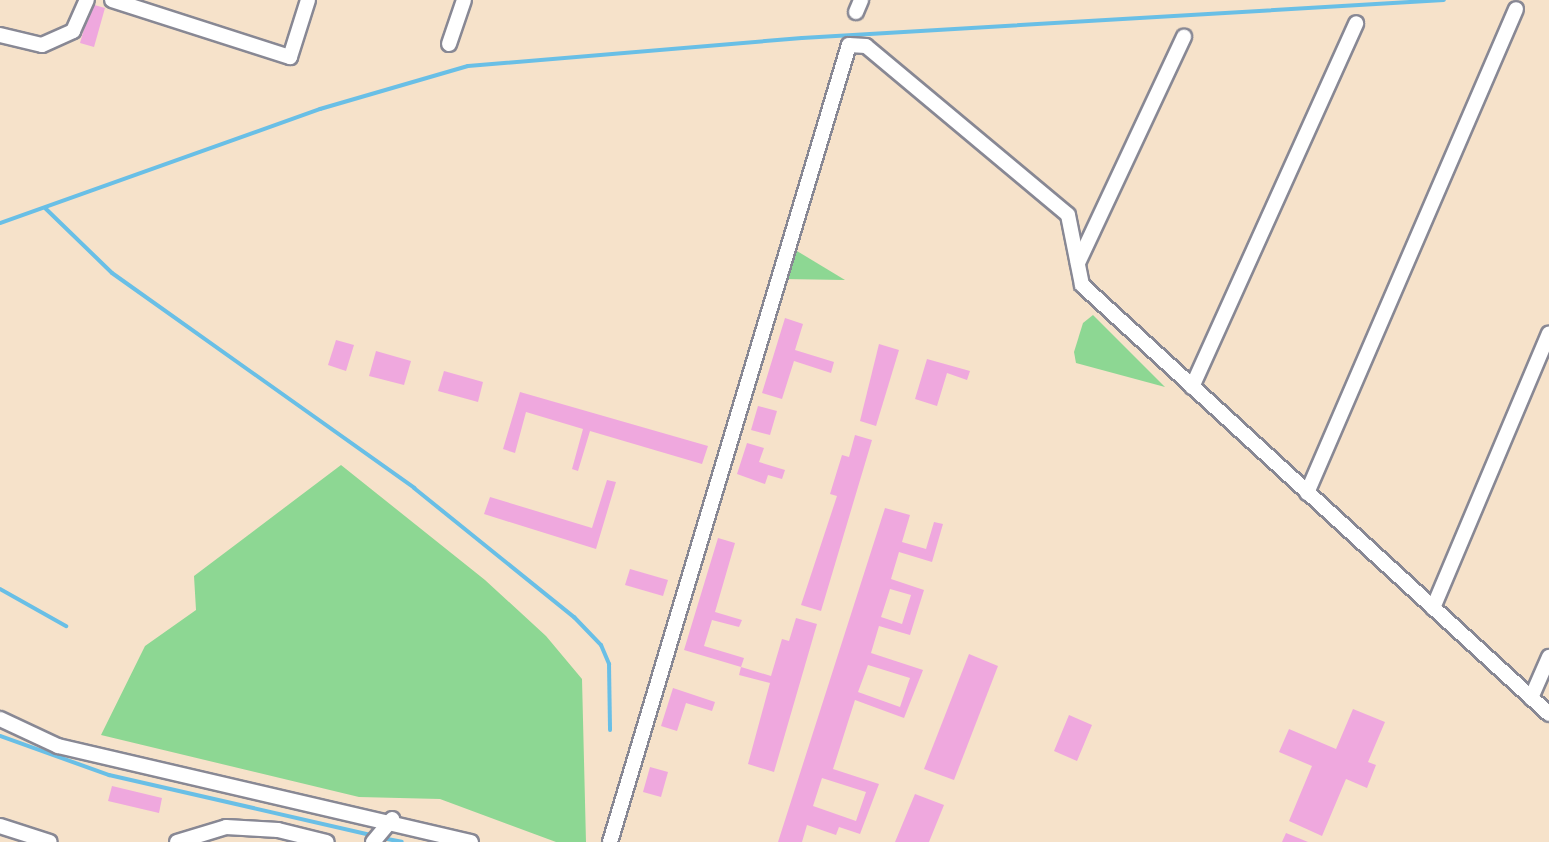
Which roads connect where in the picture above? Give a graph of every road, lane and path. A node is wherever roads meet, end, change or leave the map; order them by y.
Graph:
1 (87, 0) edge
2 (112, 0) edge
3 (308, 0) edge
4 (464, 0) edge
5 (1516, 9) dead end
6 (1356, 23) dead end
7 (0, 35) edge
8 (1184, 37) dead end
9 (449, 44) dead end
10 (1078, 263) junction
11 (1549, 333) edge
12 (1192, 387) junction
13 (1307, 493) junction
14 (1433, 608) junction
15 (1549, 657) edge
16 (1532, 698) junction
17 (1549, 714) edge
18 (0, 719) edge
19 (392, 819) junction
20 (0, 826) edge
21 (377, 837) edge
22 (50, 842) edge
23 (177, 842) edge
24 (327, 842) edge
25 (471, 842) edge
26 (610, 842) edge

1 - 7 street
2 - 3 street
4 - 9 street
5 - 13 street
6 - 12 street
8 - 10 street
10 - 12 street
10 - 26 street
11 - 14 street
12 - 13 street
13 - 14 street
14 - 16 street
15 - 16 street
16 - 17 street
18 - 19 street
19 - 21 street
19 - 25 street
20 - 22 street
23 - 24 street

